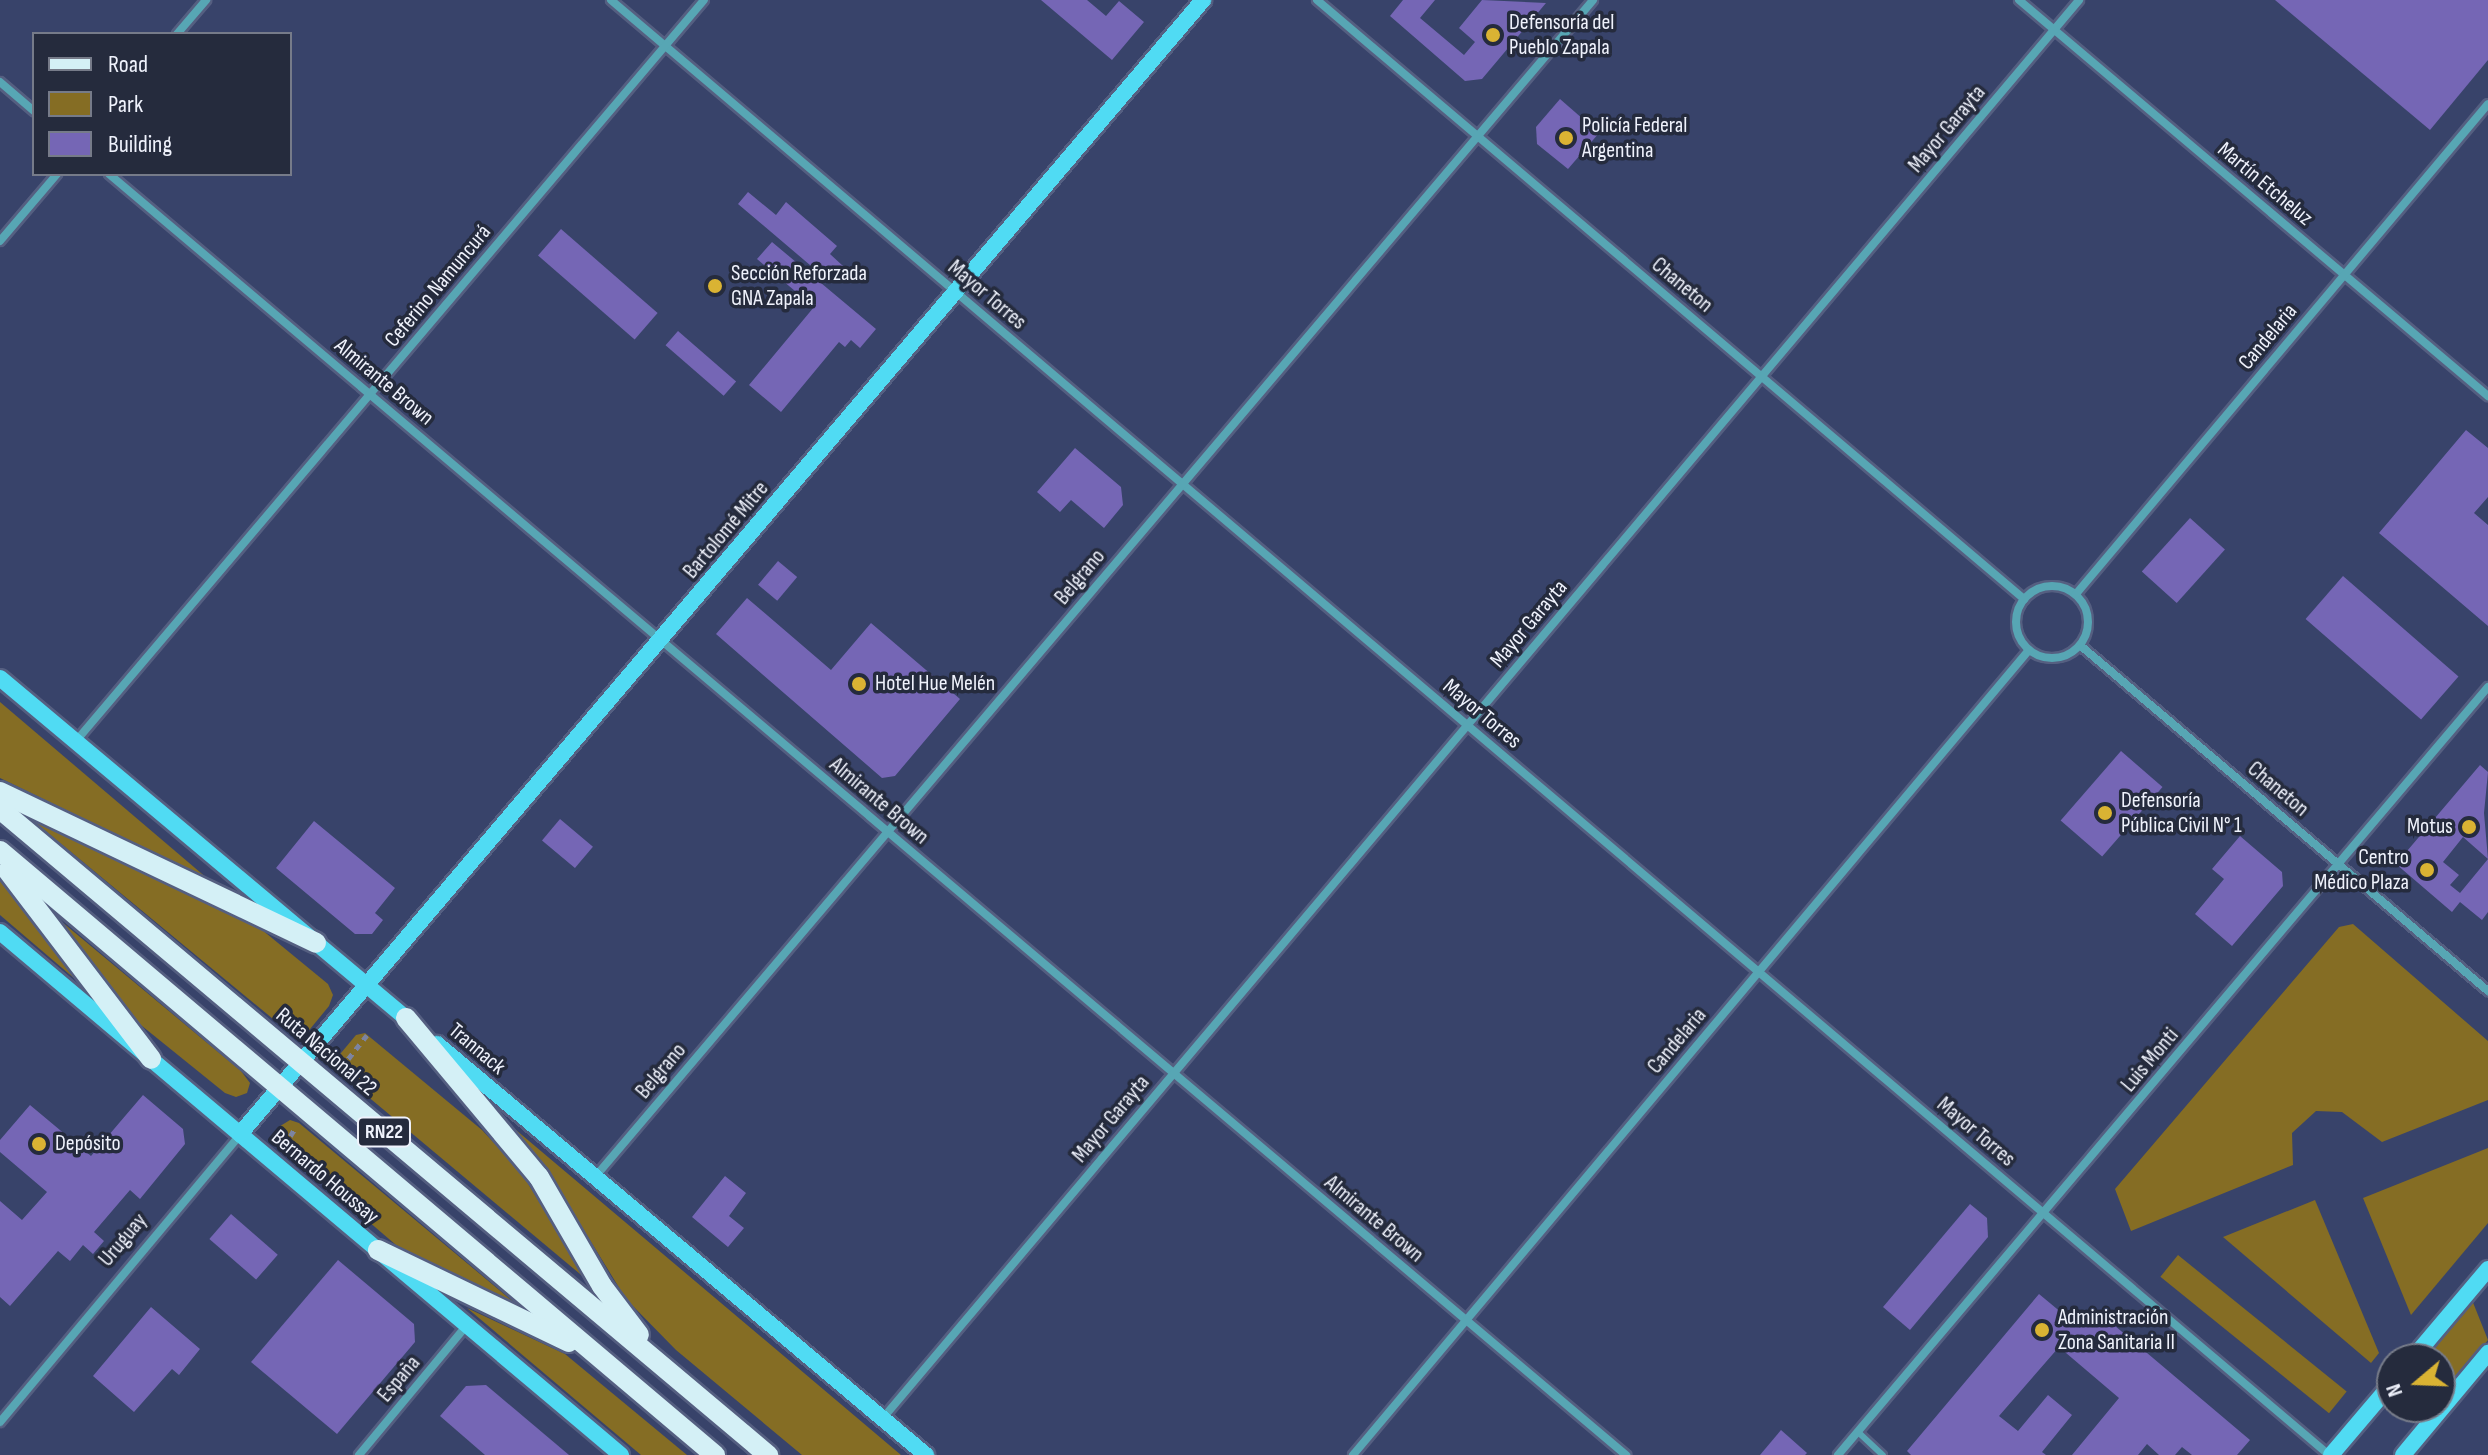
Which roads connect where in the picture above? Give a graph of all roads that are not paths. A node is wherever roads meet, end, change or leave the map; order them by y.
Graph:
1 (206, 0) edge
2 (611, 0) edge
3 (704, 0) edge
4 (1203, 0) edge
5 (1317, 0) edge
6 (1593, 0) edge
7 (2019, 0) edge
8 (2079, 0) edge
9 (2054, 29) junction
10 (179, 32) edge
11 (665, 46) junction
12 (0, 82) edge
13 (2488, 104) edge
14 (32, 109) edge
15 (1478, 136) junction
16 (55, 176) edge
17 (111, 176) edge
18 (0, 241) edge
19 (2344, 275) junction
20 (956, 292) junction
21 (1762, 376) junction
22 (370, 394) junction
23 (2488, 396) edge
24 (1183, 484) junction
25 (2076, 594) junction
26 (2024, 599) junction
27 (661, 640) junction
28 (2081, 646) junction
29 (2029, 650) junction
30 (0, 678) edge
31 (2488, 687) edge
32 (1467, 725) junction
33 (76, 742) junction
34 (0, 792) edge
35 (0, 809) edge
36 (888, 831) junction
37 (0, 851) edge
38 (0, 862) edge
39 (2338, 864) junction
40 (0, 932) edge
41 (316, 943) junction
42 (1759, 972) junction
43 (368, 987) junction
44 (2488, 991) edge
45 (406, 1018) junction
46 (151, 1059) junction
47 (301, 1062) junction
48 (1174, 1073) junction
49 (280, 1087) junction
50 (240, 1134) junction
51 (595, 1177) junction
52 (2043, 1213) junction
53 (378, 1250) junction
54 (2488, 1269) edge
55 (1466, 1320) junction
56 (467, 1325) junction
57 (2426, 1343) edge
58 (593, 1352) junction
59 (2488, 1353) edge
60 (676, 1377) junction
61 (2376, 1402) edge
62 (882, 1418) junction
63 (0, 1422) edge
64 (1858, 1432) junction
65 (359, 1455) edge
66 (621, 1455) edge
67 (715, 1455) edge
68 (768, 1455) edge
69 (926, 1455) edge
70 (1353, 1455) edge
71 (1626, 1455) edge
72 (1838, 1455) edge
73 (1883, 1455) edge
74 (2330, 1455) edge
75 (2403, 1455) edge

1 - 10 street
2 - 11 street, Mayor Torres
3 - 11 street, Ceferino Namuncurá
4 - 20 street, Bartolomé Mitre
5 - 15 street, Chaneton
6 - 15 street, Belgrano
7 - 9 street, Martín Etcheluz
8 - 9 street, Mayor Garayta
9 - 19 street, Martín Etcheluz
9 - 21 street, Mayor Garayta
11 - 20 street, Mayor Torres
11 - 22 street, Ceferino Namuncurá
12 - 14 street
13 - 19 street, Candelaria
15 - 21 street, Chaneton
15 - 24 street, Belgrano
16 - 18 street
17 - 22 street, Almirante Brown
19 - 23 street, Martín Etcheluz
19 - 25 street, Candelaria
20 - 24 street, Mayor Torres
20 - 27 street, Bartolomé Mitre
21 - 26 street, Chaneton
21 - 32 street, Mayor Garayta
22 - 27 street, Almirante Brown
22 - 33 street, Ceferino Namuncurá
24 - 32 street, Mayor Torres
24 - 36 street, Belgrano
25 - 26 street
25 - 28 street
26 - 29 street
27 - 36 street, Almirante Brown
27 - 43 street, Bartolomé Mitre
28 - 29 street
28 - 39 street, Chaneton
29 - 42 street, Candelaria
30 - 33 street, Trannack
31 - 39 street, Luis Monti
32 - 42 street, Mayor Torres
32 - 48 street, Mayor Garayta
33 - 41 street, Trannack
34 - 41 main road
35 - 47 main road, Ruta Nacional 22 / RN22
36 - 48 street, Almirante Brown
36 - 51 street, Belgrano
37 - 49 main road, RN22
38 - 46 main road
39 - 44 street, Chaneton
39 - 52 street, Luis Monti
40 - 46 street, Bernardo Houssay
41 - 43 street, Trannack
42 - 52 street, Mayor Torres
42 - 55 street, Candelaria
43 - 45 street, Trannack
43 - 47 street, Bartolomé Mitre
45 - 51 street, Trannack
45 - 60 main road
46 - 50 street, Bernardo Houssay
47 - 49 street, Bartolomé Mitre
47 - 60 main road, Ruta Nacional 22 / RN22
48 - 55 street, Almirante Brown
48 - 62 street, Mayor Garayta
49 - 50 street, Uruguay
49 - 58 main road, RN22
50 - 53 street, Bernardo Houssay
50 - 63 street, Uruguay
51 - 62 street, Trannack
52 - 64 street, Luis Monti
52 - 74 street, Mayor Torres
53 - 56 street, Bernardo Houssay
53 - 58 main road
54 - 57 street
55 - 70 street, Candelaria
55 - 71 street, Almirante Brown
56 - 65 street, España
56 - 66 street, Bernardo Houssay
58 - 67 main road, RN22
59 - 75 street
60 - 68 main road, Ruta Nacional 22 / RN22
61 - 74 street
62 - 69 street, Trannack
64 - 72 street, Luis Monti
64 - 73 lane

